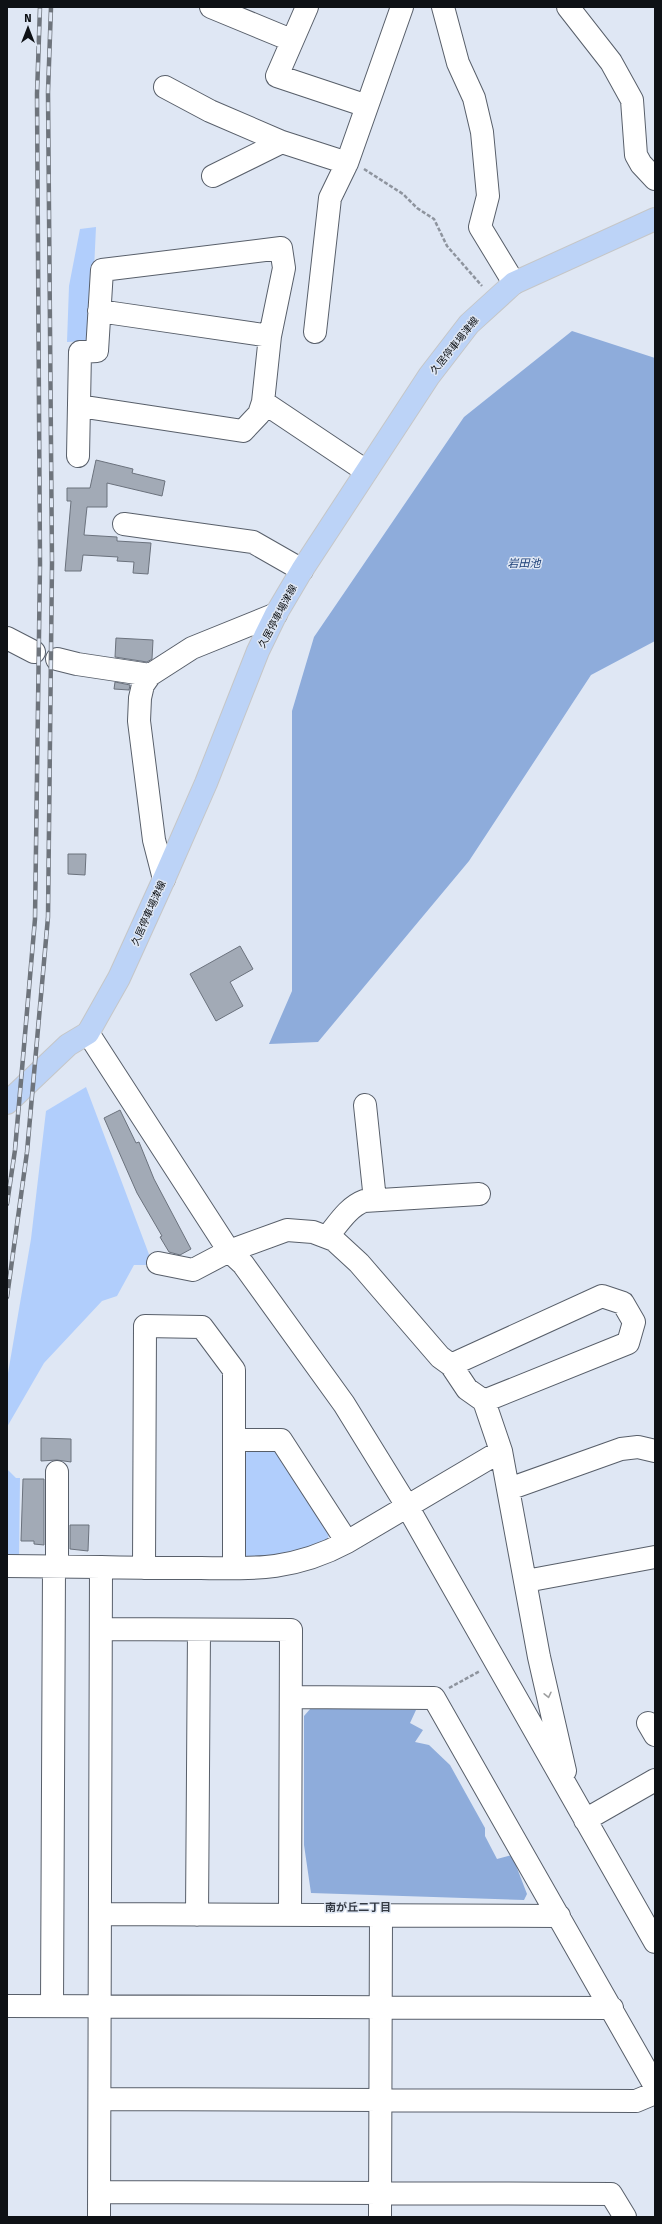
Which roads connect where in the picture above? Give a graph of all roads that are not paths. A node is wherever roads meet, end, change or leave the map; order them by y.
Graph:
1 (211, 7) edge
2 (307, 7) edge
3 (402, 7) edge
4 (444, 7) edge
5 (568, 7) edge
6 (291, 40) junction
7 (165, 86) dead end
8 (367, 106) junction
9 (282, 142) junction
10 (348, 161) junction
11 (213, 176) dead end
12 (655, 179) edge
13 (655, 219) edge
14 (514, 283) junction
15 (99, 311) junction
16 (315, 332) dead end
17 (270, 336) junction
18 (263, 402) junction
19 (79, 406) junction
20 (78, 456) dead end
21 (366, 471) junction
22 (124, 524) dead end
23 (302, 570) junction
24 (276, 614) junction
25 (7, 638) edge
26 (34, 652) dead end
27 (57, 659) dead end
28 (150, 675) junction
29 (164, 879) junction
30 (88, 1033) junction
31 (7, 1104) edge
32 (365, 1105) dead end
33 (479, 1194) dead end
34 (375, 1200) junction
35 (327, 1237) junction
36 (229, 1251) junction
37 (158, 1263) dead end
38 (451, 1365) junction
39 (484, 1402) junction
40 (235, 1440) junction
41 (501, 1451) junction
42 (655, 1451) edge
43 (57, 1472) dead end
44 (510, 1488) junction
45 (407, 1506) junction
46 (347, 1542) junction
47 (655, 1557) edge
48 (7, 1566) edge
49 (55, 1567) junction
50 (102, 1567) junction
51 (144, 1568) junction
52 (234, 1568) junction
53 (526, 1581) junction
54 (101, 1629) junction
55 (199, 1630) junction
56 (540, 1657) junction
57 (512, 1694) junction
58 (291, 1697) junction
59 (655, 1780) edge
60 (570, 1792) junction
61 (585, 1820) junction
62 (101, 1914) junction
63 (290, 1914) junction
64 (197, 1915) junction
65 (381, 1916) junction
66 (559, 1916) junction
67 (655, 1942) edge
68 (7, 2006) edge
69 (52, 2006) junction
70 (101, 2006) junction
71 (381, 2008) junction
72 (612, 2008) junction
73 (655, 2086) edge
74 (655, 2093) edge
75 (100, 2099) junction
76 (381, 2099) junction
77 (99, 2192) junction
78 (380, 2192) junction
79 (99, 2217) edge
80 (380, 2217) edge
81 (625, 2217) edge

1 - 6 street
2 - 6 street
3 - 8 street
4 - 14 street
5 - 12 street
6 - 8 street
7 - 9 street
8 - 10 street
9 - 10 street
9 - 11 street
10 - 16 street
13 - 14 main road, 久居停車場津線
14 - 21 main road, 久居停車場津線
15 - 17 street
15 - 17 street
15 - 19 street
17 - 18 street
18 - 19 street
18 - 21 street
19 - 20 street
21 - 23 main road, 久居停車場津線
22 - 23 street
23 - 24 main road, 久居停車場津線
24 - 28 street
24 - 29 main road, 久居停車場津線
25 - 26 street
27 - 28 street
28 - 29 street
29 - 30 main road, 久居停車場津線
30 - 31 main road, 久居停車場津線
30 - 36 street
32 - 34 street
33 - 34 street
34 - 35 street
35 - 36 street
35 - 38 street
36 - 37 street
36 - 45 street
38 - 39 street
38 - 39 street
39 - 41 street
40 - 46 street
40 - 51 street
40 - 52 street
41 - 44 street
41 - 45 street
42 - 44 street
43 - 49 street
44 - 53 street
45 - 46 street
45 - 57 street
46 - 52 street
47 - 53 street
48 - 49 street
49 - 50 street
49 - 69 street
50 - 51 street
50 - 54 street
51 - 52 street
53 - 56 street
54 - 55 street
54 - 62 street
55 - 58 street
55 - 64 street
56 - 57 street
56 -> 60 street
57 - 60 street
58 - 63 street
58 - 66 street
59 - 61 street
60 - 61 street
61 - 67 street
62 - 64 street
62 - 70 street
63 - 64 street
63 - 65 street
65 - 66 street
65 - 71 street
66 - 72 street
68 - 69 street
69 - 70 street
70 - 71 street
70 - 75 street
71 - 72 street
71 - 76 street
72 - 73 street
74 - 76 street
75 - 76 street
75 - 77 street
76 - 78 street
77 - 78 street
77 - 79 street
78 - 80 street
78 - 81 street

